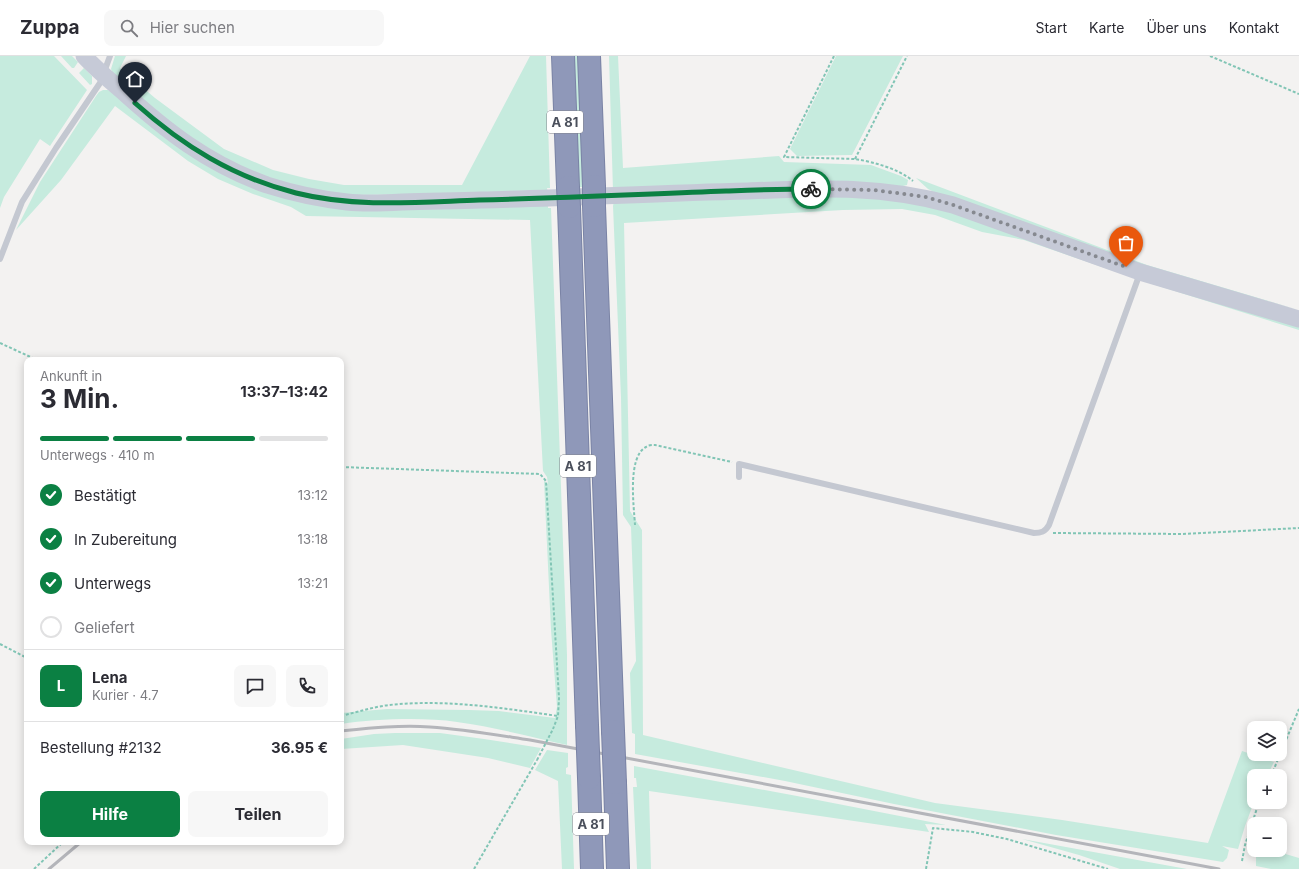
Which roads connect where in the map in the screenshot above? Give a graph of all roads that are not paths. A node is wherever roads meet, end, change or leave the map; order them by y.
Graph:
1 (84, 56) edge
2 (110, 56) edge
3 (563, 56) edge
4 (589, 56) edge
5 (104, 75) junction
6 (580, 197) junction
7 (0, 258) edge
8 (1140, 272) junction
9 (1299, 319) edge
10 (739, 477) dead end
11 (592, 869) edge
12 (618, 869) edge

1 - 5 main road
2 - 5 lane
3 - 6 highway, A 81
4 - 6 highway, A 81
5 - 6 main road
5 - 7 lane
6 - 8 main road
6 - 11 highway, A 81, bridge
6 - 12 highway, A 81, bridge
8 - 9 main road
8 - 10 lane

